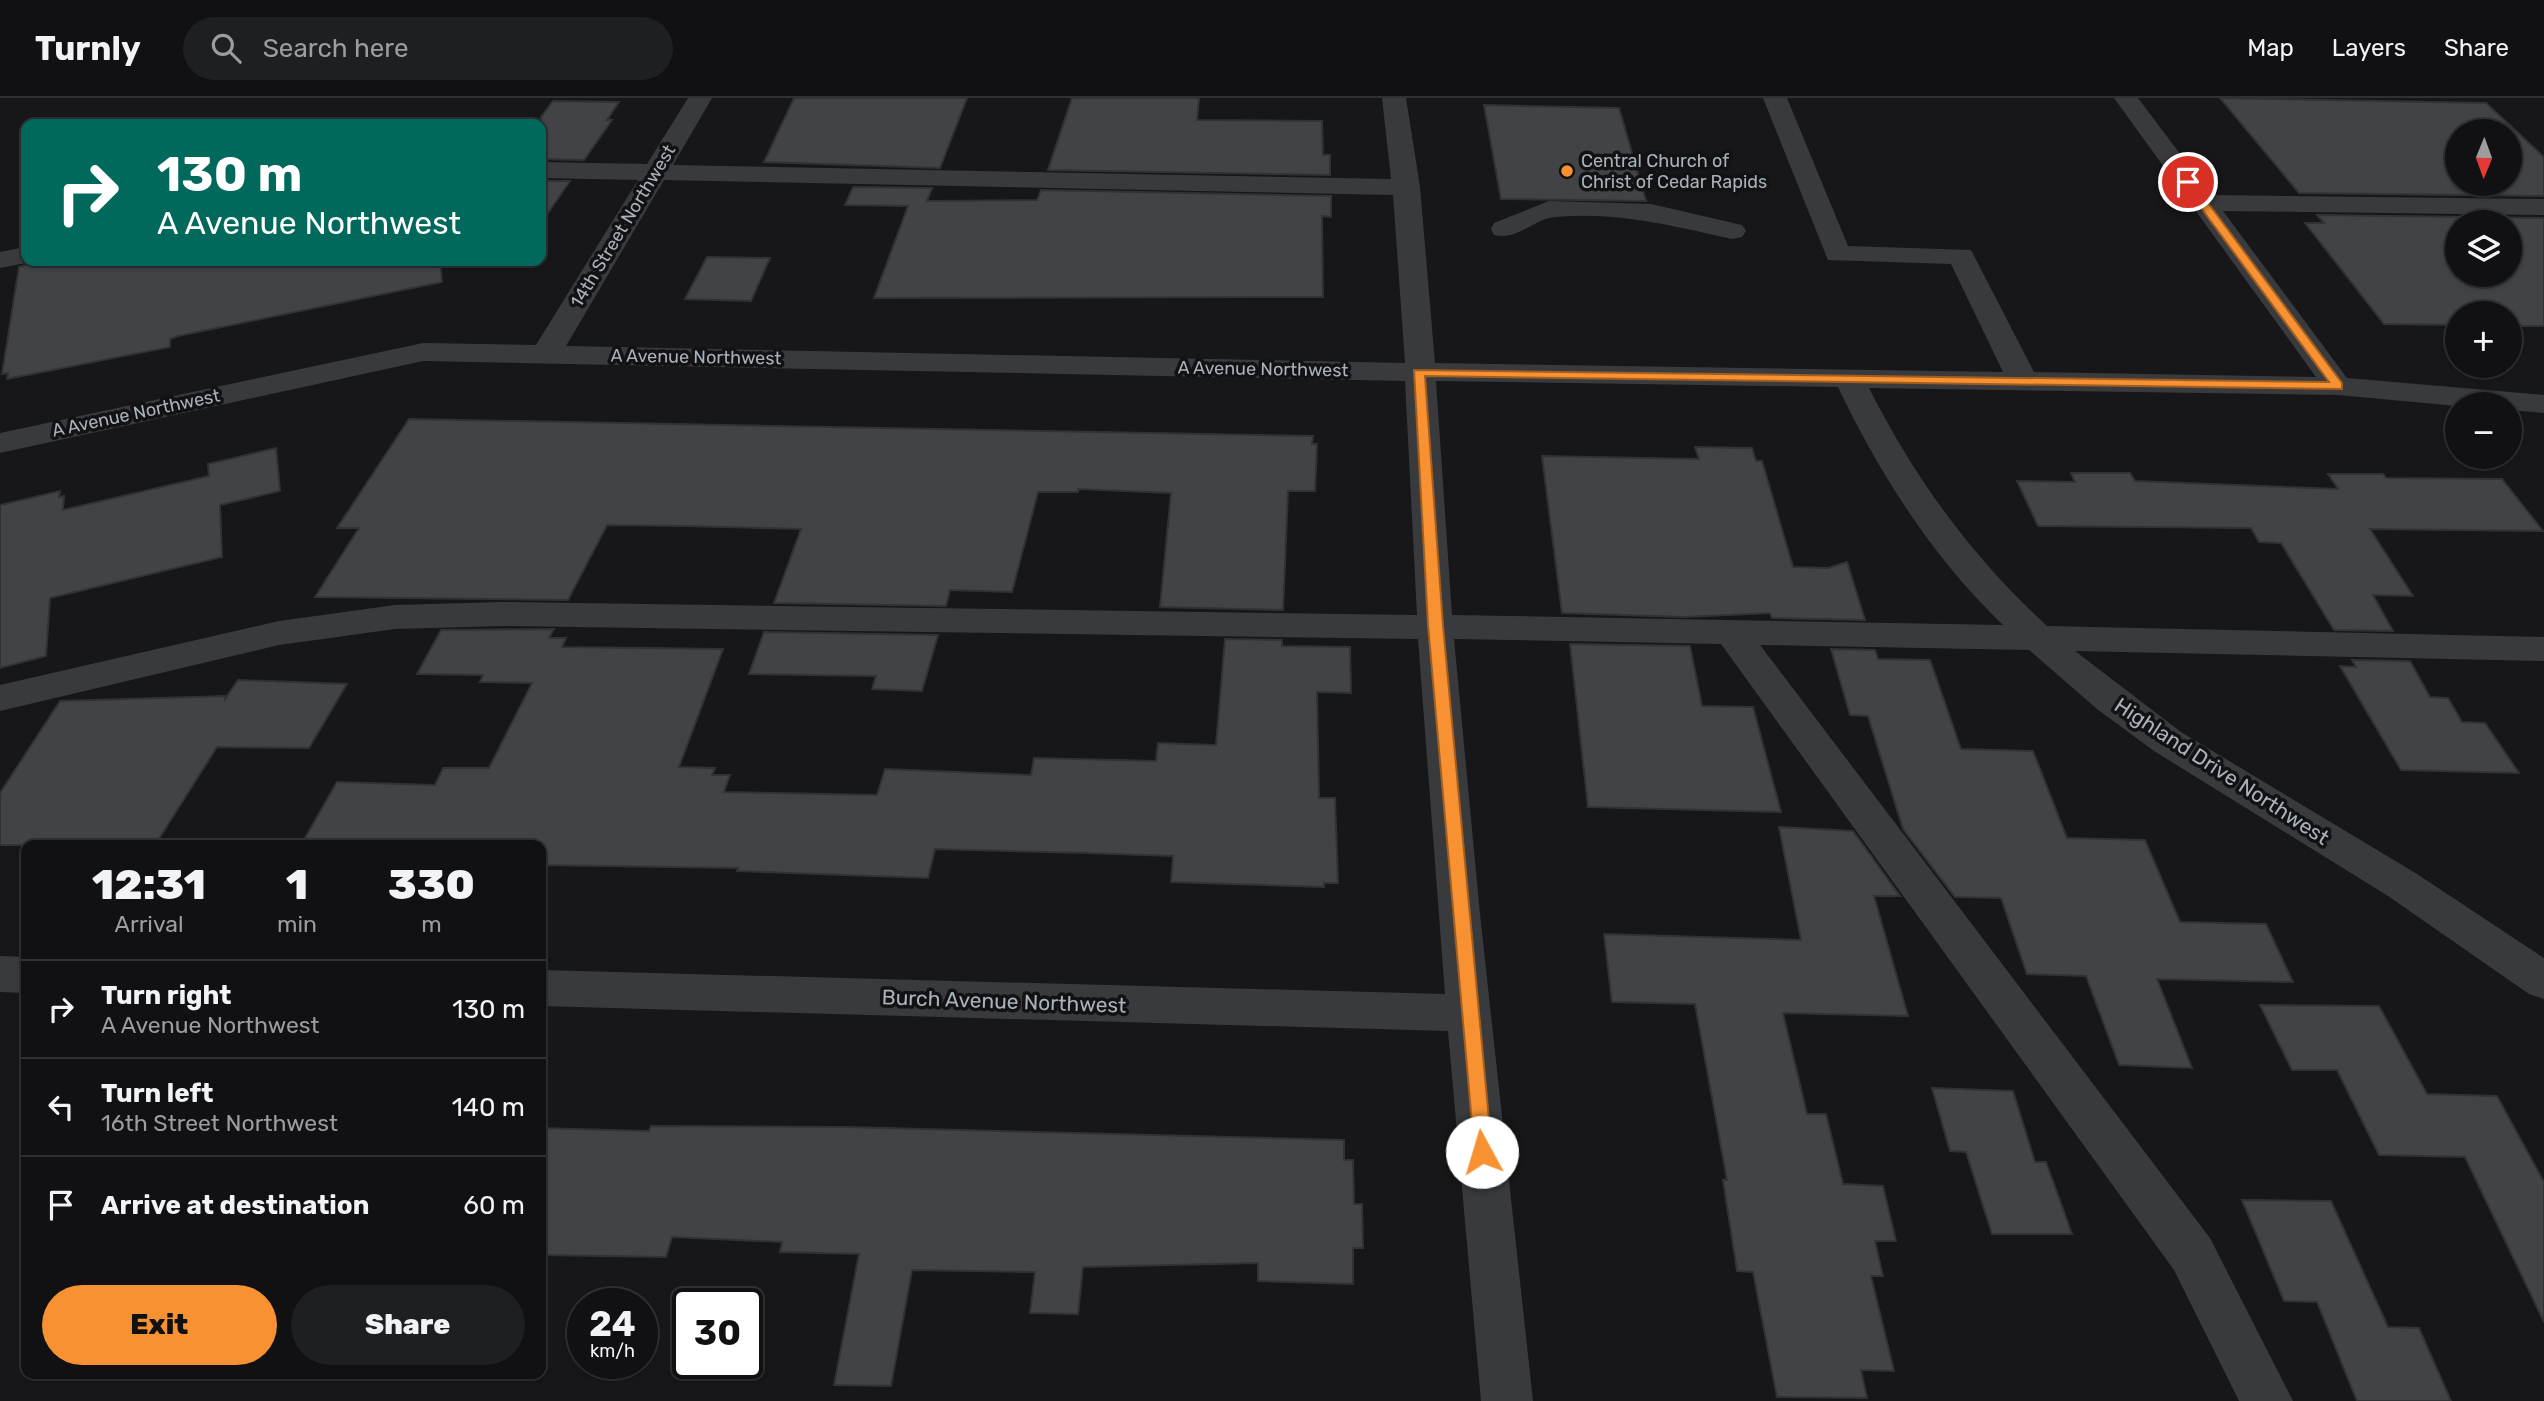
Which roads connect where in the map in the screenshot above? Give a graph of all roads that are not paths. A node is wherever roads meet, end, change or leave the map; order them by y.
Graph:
1 (700, 98) edge
2 (1394, 98) edge
3 (1775, 98) edge
4 (2126, 98) edge
5 (546, 170) edge
6 (655, 173) junction
7 (1407, 187) junction
8 (2203, 203) junction
9 (2544, 208) edge
10 (1504, 229) dead end
11 (1732, 231) dead end
12 (21, 256) edge
13 (0, 260) edge
14 (546, 354) junction
15 (1418, 372) junction
16 (1849, 378) junction
17 (2023, 381) junction
18 (2338, 386) junction
19 (2541, 404) edge
20 (0, 443) edge
21 (1436, 625) junction
22 (1733, 635) junction
23 (2032, 637) junction
24 (2544, 649) edge
25 (0, 698) edge
26 (0, 974) edge
27 (21, 975) edge
28 (2544, 981) edge
29 (546, 988) edge
30 (1468, 1013) junction
31 (1507, 1401) edge
32 (2267, 1401) edge

1 - 6 street, 14th Street Northwest
2 - 7 street
3 - 17 street
4 - 8 street
5 - 6 street
6 - 7 street
6 - 14 street, 14th Street Northwest
7 - 15 street
8 - 9 street
8 - 18 street
10 - 11 street
12 - 13 street
14 - 15 street, A Avenue Northwest
14 - 20 street, A Avenue Northwest
15 - 16 street, A Avenue Northwest
15 - 21 street
16 - 17 street, A Avenue Northwest
16 - 23 street, Highland Drive Northwest
17 - 18 street, A Avenue Northwest
18 - 19 street, A Avenue Northwest
21 - 22 street
21 - 25 street
21 - 30 street
22 - 23 street
22 - 32 street
23 - 24 street
23 - 28 street, Highland Drive Northwest
26 - 27 street
29 - 30 street, Burch Avenue Northwest
30 - 31 street

